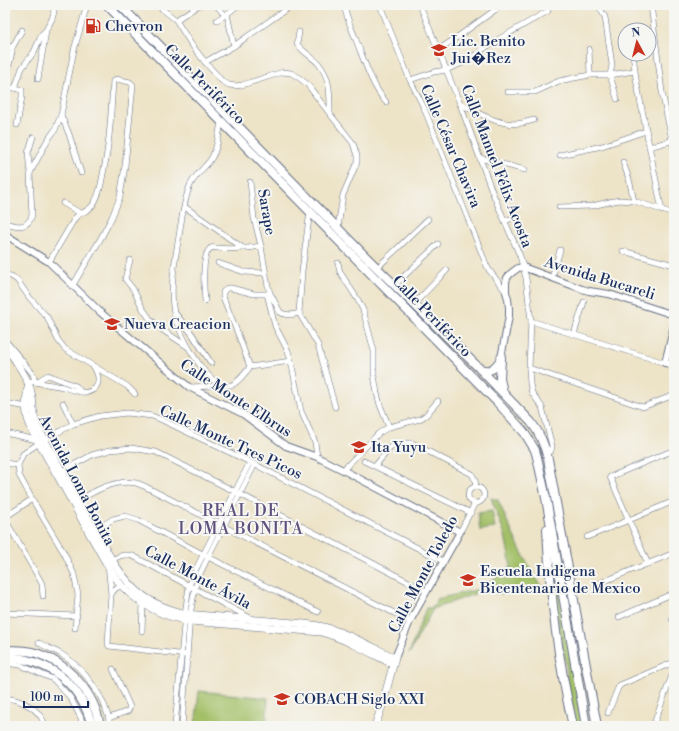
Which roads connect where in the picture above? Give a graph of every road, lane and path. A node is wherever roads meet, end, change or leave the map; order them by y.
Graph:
1 (52, 5) edge
2 (107, 5) edge
3 (120, 5) edge
4 (157, 5) edge
5 (199, 5) edge
6 (216, 5) edge
7 (238, 5) edge
8 (292, 5) edge
9 (344, 5) edge
10 (380, 5) edge
11 (420, 5) edge
12 (502, 5) edge
13 (651, 5) edge
14 (85, 6) edge
15 (599, 7) dead end
16 (548, 12) dead end
17 (226, 15) junction
18 (176, 20) junction
19 (217, 20) dead end
20 (22, 30) dead end
21 (46, 30) junction
22 (299, 32) dead end
23 (5, 45) edge
24 (234, 46) junction
25 (12, 48) junction
26 (588, 49) dead end
27 (438, 50) junction
28 (206, 62) junction
29 (633, 62) edge
30 (446, 70) junction
31 (634, 71) junction
32 (590, 75) junction
33 (610, 75) junction
34 (38, 79) dead end
35 (410, 80) junction
36 (5, 82) edge
37 (5, 88) edge
38 (15, 88) junction
39 (508, 92) dead end
40 (617, 99) dead end
41 (386, 102) dead end
42 (460, 104) junction
43 (330, 114) junction
44 (61, 115) junction
45 (534, 120) dead end
46 (221, 121) junction
47 (17, 125) dead end
48 (646, 131) junction
49 (32, 136) dead end
50 (673, 141) edge
51 (649, 147) junction
52 (674, 150) edge
53 (560, 155) dead end
54 (480, 158) junction
55 (623, 162) dead end
56 (525, 170) dead end
57 (81, 173) dead end
58 (30, 174) junction
59 (250, 182) dead end
60 (634, 201) junction
61 (63, 203) dead end
62 (184, 207) junction
63 (560, 207) dead end
64 (310, 211) junction
65 (662, 211) junction
66 (80, 213) junction
67 (674, 214) edge
68 (517, 216) dead end
69 (428, 219) dead end
70 (505, 221) junction
71 (5, 223) edge
72 (338, 227) junction
73 (5, 233) edge
74 (438, 244) dead end
75 (261, 246) junction
76 (243, 248) junction
77 (560, 250) dead end
78 (623, 250) dead end
79 (365, 256) junction
80 (130, 260) dead end
81 (49, 262) junction
82 (338, 263) dead end
83 (218, 264) dead end
84 (381, 264) junction
85 (674, 265) edge
86 (523, 268) junction
87 (447, 270) dead end
88 (266, 273) junction
89 (5, 275) edge
90 (552, 278) junction
91 (398, 282) junction
92 (73, 285) junction
93 (506, 292) junction
94 (269, 294) junction
95 (205, 300) dead end
96 (417, 301) junction
97 (584, 302) dead end
98 (174, 312) junction
99 (299, 313) junction
100 (674, 314) edge
101 (531, 321) junction
102 (435, 326) junction
103 (674, 326) edge
104 (574, 334) junction
105 (5, 340) edge
106 (5, 347) edge
107 (189, 347) junction
108 (501, 358) junction
109 (291, 361) junction
110 (211, 363) dead end
111 (665, 363) junction
112 (674, 365) edge
113 (94, 366) junction
114 (250, 367) junction
115 (479, 368) junction
116 (529, 368) junction
117 (32, 382) junction
118 (219, 386) junction
119 (189, 387) junction
120 (80, 392) junction
121 (135, 394) dead end
122 (504, 395) junction
123 (674, 395) edge
124 (438, 401) dead end
125 (5, 403) edge
126 (63, 403) dead end
127 (27, 407) junction
128 (335, 407) dead end
129 (73, 424) junction
130 (389, 427) junction
131 (5, 433) edge
132 (40, 441) junction
133 (674, 450) edge
134 (547, 454) junction
135 (317, 457) junction
136 (364, 461) dead end
137 (5, 463) edge
138 (253, 463) junction
139 (18, 465) junction
140 (374, 466) junction
141 (343, 470) junction
142 (59, 473) junction
143 (476, 487) junction
144 (238, 493) junction
145 (32, 499) junction
146 (674, 501) edge
147 (76, 502) junction
148 (476, 503) junction
149 (548, 507) junction
150 (471, 513) junction
151 (629, 520) junction
152 (221, 525) junction
153 (93, 532) junction
154 (460, 532) junction
155 (586, 536) dead end
156 (674, 553) edge
157 (206, 555) junction
158 (110, 562) junction
159 (443, 562) junction
160 (648, 564) junction
161 (600, 583) dead end
162 (122, 586) junction
163 (192, 587) junction
164 (426, 591) junction
165 (674, 593) edge
166 (110, 594) junction
167 (43, 596) dead end
168 (143, 603) junction
169 (318, 612) dead end
170 (5, 613) edge
171 (77, 616) junction
172 (187, 617) junction
173 (619, 617) dead end
174 (255, 620) junction
175 (410, 621) junction
176 (75, 628) dead end
177 (142, 630) dead end
178 (39, 643) dead end
179 (7, 648) edge
180 (180, 654) junction
181 (187, 655) junction
182 (5, 657) edge
183 (394, 661) junction
184 (674, 662) edge
185 (5, 663) edge
186 (113, 669) dead end
187 (674, 670) edge
188 (5, 698) edge
189 (608, 713) dead end
190 (109, 718) junction
191 (46, 726) edge
192 (82, 726) edge
193 (92, 726) edge
194 (100, 726) edge
195 (110, 726) edge
196 (174, 726) edge
197 (182, 726) edge
198 (375, 726) edge
199 (574, 726) edge
200 (586, 726) edge
201 (597, 726) edge
202 (653, 726) edge

1 - 21 street
2 - 46 main road, Calle Periférico
3 - 72 main road, Calle Periférico
4 - 18 street
5 - 18 street
6 - 17 street
7 - 17 street
8 - 24 street
9 - 41 street
10 - 35 street, Calle César Chavira
11 - 27 street, Calle Manuel Félix Acosta
12 - 27 street
13 - 50 street
14 - 44 street
15 - 33 street
16 - 30 street
17 - 19 street
17 - 24 street
18 - 28 street
20 - 25 street
21 - 34 street
21 - 38 street
22 - 43 street
23 - 25 street
24 - 28 street
25 - 36 street
26 - 32 street
27 - 30 street, Calle Manuel Félix Acosta
28 - 43 street
29 - 31 street
30 - 35 street
30 - 42 street, Calle Manuel Félix Acosta
31 - 33 street
31 - 48 street
32 - 33 street
32 - 39 street
33 - 40 street
35 - 93 street, Calle César Chavira
37 - 38 street
38 - 47 street
42 - 45 street
42 - 54 street, Calle Manuel Félix Acosta
43 - 72 street
44 - 57 street
44 - 58 street
46 - 62 street
46 - 64 main road, Calle Periférico
48 - 51 street
48 - 53 street
49 - 58 street
50 - 51 street
50 - 52 street
51 - 65 street
54 - 56 street
54 - 70 street, Calle Manuel Félix Acosta
55 - 60 street
58 - 71 street
59 - 75 street, Sarape
60 - 63 street
60 - 65 street
61 - 66 street
62 - 76 street
62 - 98 street
64 - 99 street
64 - 149 main road, Calle Periférico
65 - 67 street
66 - 81 street
66 - 92 street
68 - 70 street
69 - 84 street
70 - 86 street, Calle Manuel Félix Acosta
72 - 79 main road, Calle Periférico
73 - 81 street, Calle Monte Elbrus
74 - 91 street
75 - 76 street
75 - 88 street, Sarape
76 - 95 street
77 - 90 street
78 - 85 street
79 - 84 main road
79 - 102 main road, Calle Periférico
80 - 107 street
81 - 92 street, Calle Monte Elbrus
82 - 130 street
83 - 88 street
84 - 91 main road
86 - 90 street, Avenida Bucareli
86 - 93 street, Avenida Bucareli
86 - 101 street, Calle Manuel Félix Acosta
87 - 96 street
88 - 94 street, Sarape
89 - 113 street
90 - 100 street, Avenida Bucareli
91 - 96 main road
92 - 119 street, Calle Monte Elbrus
93 - 108 street, Avenida Bucareli
94 - 99 street
94 - 109 street, Sarape
94 - 114 street
96 - 102 main road
97 - 104 street
98 - 107 street
98 - 110 street
99 - 128 street
101 - 104 street
101 - 116 street, Calle Manuel Félix Acosta
102 - 115 main road, Calle Periférico
103 - 111 street
104 - 111 street
105 - 117 street
106 - 117 main road
107 - 118 street
108 - 115 main road
108 - 122 main road
109 - 114 street
109 - 135 street, Sarape
111 - 112 street
113 - 120 street
113 - 121 street
114 - 118 street
115 - 122 main road, Calle Periférico
116 - 123 street
116 - 134 street, Calle Manuel Félix Acosta
117 - 120 street
117 - 120 street
117 - 127 main road, Avenida Loma Bonita
117 - 132 main road, Avenida Loma Bonita
118 - 119 street
119 - 135 street, Calle Monte Elbrus
122 - 134 main road, Calle Periférico
124 - 130 street
125 - 127 street
126 - 129 street
127 - 132 main road, Avenida Loma Bonita
129 - 132 street, Calle Monte Tres Picos
129 - 138 street, Calle Monte Tres Picos
130 - 141 street
131 - 132 street
132 - 139 street, Calle Monte Tres Picos
132 - 142 main road, Avenida Loma Bonita
133 - 151 street
134 - 201 main road, Calle Periférico
135 - 141 street, Calle Monte Elbrus
136 - 140 street
137 - 139 street
138 - 144 street
138 - 159 street, Calle Monte Tres Picos
139 - 145 street
140 - 143 street
140 - 150 street
141 - 154 street, Calle Monte Elbrus
142 - 144 street
142 - 147 main road, Avenida Loma Bonita
143 - 148 street
143 - 148 street
144 - 152 street
144 - 164 street
145 - 167 street
145 - 171 street
146 - 151 street
147 - 152 street
147 - 153 main road, Avenida Loma Bonita
148 - 150 street, Calle Monte Toledo
149 - 199 main road
149 - 200 main road, Calle Periférico
150 - 154 street, Calle Monte Toledo
151 - 155 street
151 - 160 street
152 - 157 street
152 - 175 street
153 - 157 street
153 - 158 main road, Avenida Loma Bonita
154 - 159 street, Calle Monte Toledo
156 - 160 street
157 - 163 street
157 - 169 street
158 - 162 main road, Avenida Loma Bonita
158 - 163 street, Calle Monte Ávila
158 - 166 street
158 - 172 main road, Avenida Loma Bonita
159 - 164 street, Calle Monte Toledo
160 - 161 street
162 - 166 street
162 - 168 main road, Avenida Loma Bonita
163 - 172 street
163 - 174 street, Calle Monte Ávila
164 - 175 street, Calle Monte Toledo
165 - 173 street
166 - 180 street
168 - 172 main road, Avenida Loma Bonita
168 - 177 street
170 - 171 street
171 - 176 street
172 - 174 main road, Avenida Loma Bonita
172 - 180 street
172 - 181 street
172 - 183 main road, Avenida Loma Bonita
174 - 183 main road, Avenida Loma Bonita
175 - 183 street, Calle Monte Toledo
178 - 190 street
179 - 194 main road
180 - 181 street
180 - 196 street
181 - 197 street
182 - 193 main road
183 - 198 main road, Calle Monte Toledo
184 - 189 street
185 - 192 street
186 - 190 street
187 - 202 street
188 - 191 street
190 - 195 street

